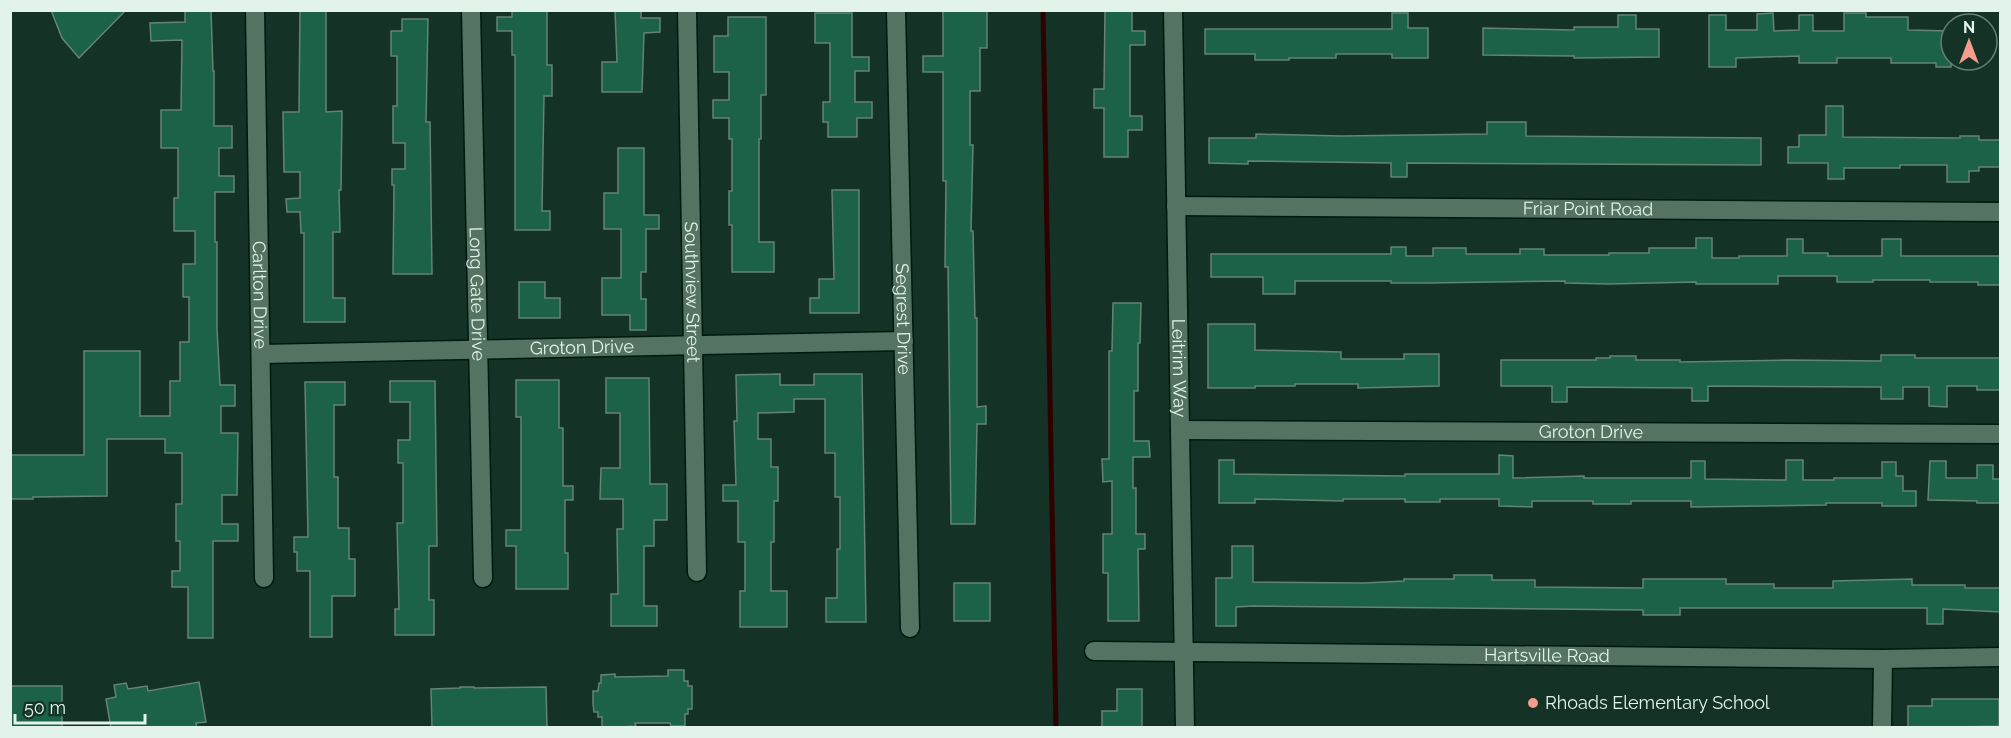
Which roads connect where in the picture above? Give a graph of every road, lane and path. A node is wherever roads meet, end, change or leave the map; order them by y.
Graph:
1 (255, 10) edge
2 (471, 10) edge
3 (687, 10) edge
4 (896, 10) edge
5 (1173, 10) edge
6 (1176, 206) junction
7 (2001, 213) edge
8 (904, 341) junction
9 (694, 347) junction
10 (478, 350) junction
11 (261, 354) junction
12 (1180, 430) junction
13 (2001, 434) edge
14 (697, 572) dead end
15 (264, 578) dead end
16 (483, 578) dead end
17 (910, 628) dead end
18 (1094, 651) dead end
19 (1184, 652) junction
20 (2001, 657) edge
21 (1883, 658) junction
22 (1185, 728) edge
23 (1882, 728) edge

1 - 11 street, Carlton Drive
2 - 10 street, Long Gate Drive
3 - 9 street, Southview Street
4 - 8 street, Segrest Drive
5 - 6 street, Leitrim Way
6 - 7 street, Friar Point Road
6 - 12 street, Leitrim Way
8 - 9 street, Groton Drive
8 - 17 street, Segrest Drive
9 - 10 street, Groton Drive
9 - 14 street, Southview Street
10 - 11 street, Groton Drive
10 - 16 street, Long Gate Drive
11 - 15 street, Carlton Drive
12 - 13 street, Groton Drive
12 - 19 street, Leitrim Way
18 - 19 street, Hartsville Road
19 - 21 street, Hartsville Road
19 - 22 street, Leitrim Way
20 - 21 street, Hartsville Road
21 - 23 street

